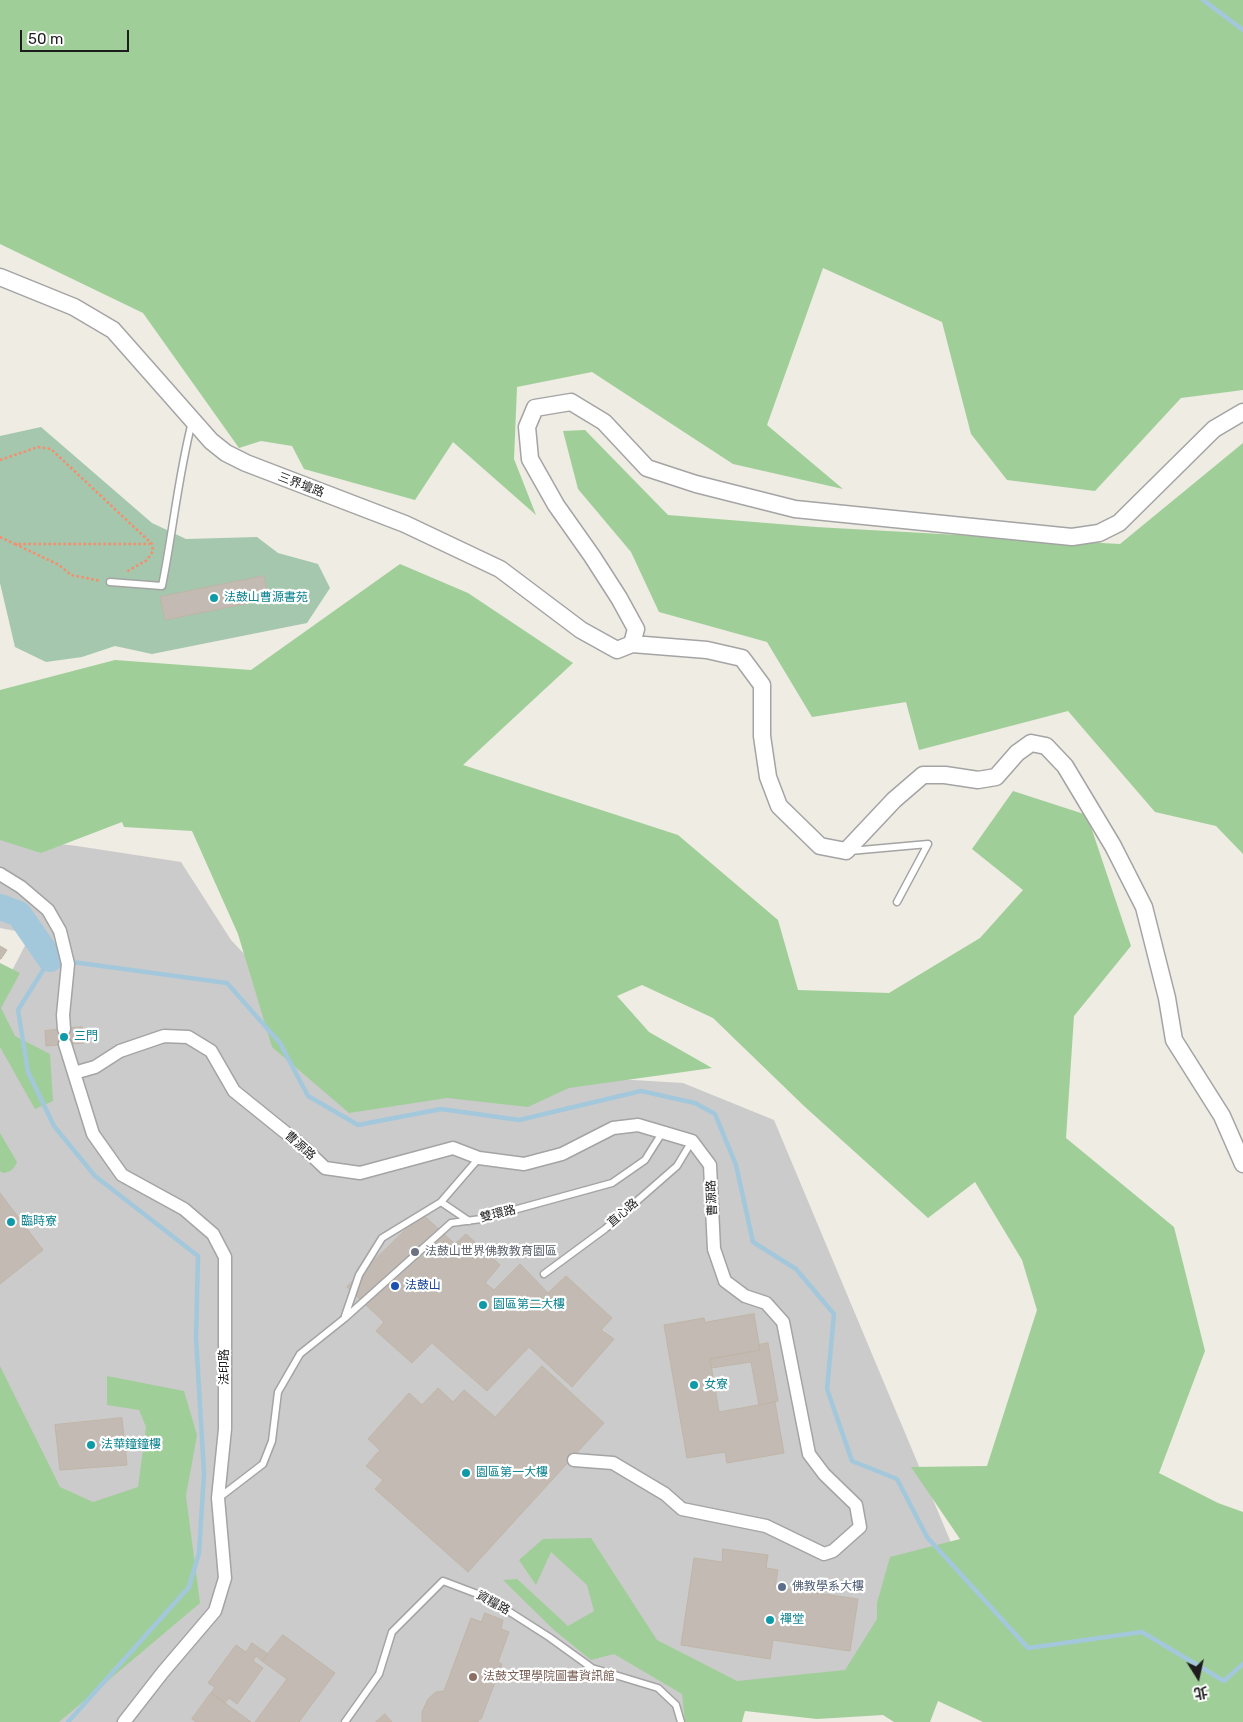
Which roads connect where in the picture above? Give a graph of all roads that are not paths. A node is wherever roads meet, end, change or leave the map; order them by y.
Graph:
1 (0, 277) edge
2 (1243, 412) edge
3 (192, 420) junction
4 (110, 582) road end
5 (632, 644) junction
6 (846, 851) junction
7 (0, 874) edge
8 (897, 902) dead end
9 (64, 1029) dead end
10 (65, 1044) dead end
11 (74, 1073) junction
12 (662, 1133) junction
13 (692, 1141) junction
14 (479, 1158) junction
15 (1243, 1164) edge
16 (441, 1202) junction
17 (469, 1221) junction
18 (544, 1274) dead end
19 (345, 1318) junction
20 (574, 1460) dead end
21 (218, 1498) junction
22 (124, 1722) edge
23 (345, 1722) edge
24 (681, 1722) edge

1 - 3 street, 三界壇路
2 - 5 street
3 - 4 lane
3 - 5 street, 三界壇路
5 - 6 street
6 - 8 lane
6 - 15 street
7 - 9 street
10 - 11 street, 法印路
11 - 14 street, 曹源路
11 - 21 street, 法印路
12 - 13 street, 曹源路
12 - 14 street, 曹源路
12 - 17 lane, 雙環路
13 - 18 lane, 直心路
13 - 20 street, 曹源路
14 - 16 lane
16 - 17 lane
16 - 19 lane
17 - 19 lane, 雙環路
19 - 21 lane, 雙環路
21 - 22 street, 法印路
23 - 24 lane, 資糧路

